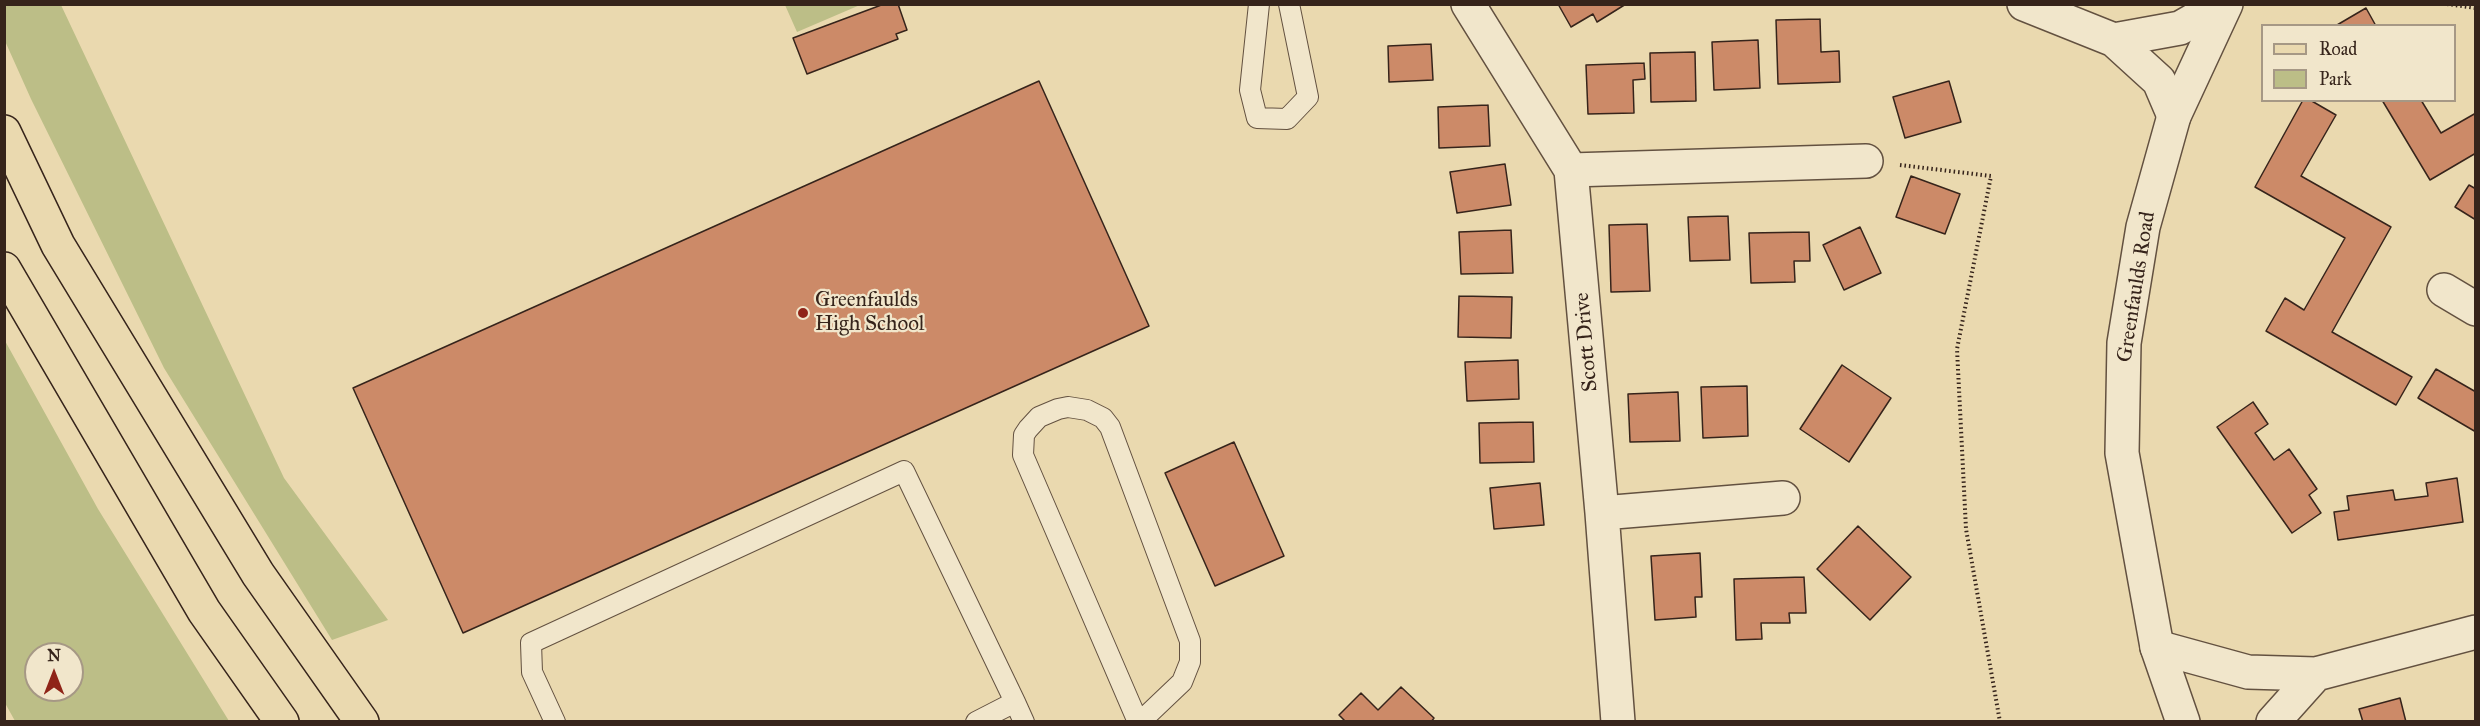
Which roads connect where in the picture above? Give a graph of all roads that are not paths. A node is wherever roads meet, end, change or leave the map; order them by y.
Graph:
1 (1259, 4) edge
2 (1289, 4) edge
3 (1468, 4) edge
4 (2024, 4) edge
5 (2224, 4) edge
6 (2114, 39) junction
7 (2174, 116) junction
8 (4, 132) edge
9 (1866, 161) road end
10 (1571, 170) junction
11 (4, 269) edge
12 (2444, 290) dead end
13 (2475, 309) edge
14 (1783, 498) dead end
15 (1602, 513) junction
16 (2475, 632) edge
17 (2157, 647) junction
18 (2316, 674) junction
19 (1015, 702) junction
20 (282, 722) edge
21 (362, 722) edge
22 (555, 722) edge
23 (976, 722) edge
24 (1024, 722) edge
25 (1139, 722) edge
26 (1618, 722) edge
27 (2183, 722) edge
28 (2273, 722) edge

1 - 2 lane
3 - 10 street, Scott Drive
4 - 6 street
5 - 6 street
5 - 7 street, Greenfaulds Road
6 - 7 street
7 - 17 street, Greenfaulds Road
8 - 21 main road
9 - 10 street
10 - 15 street, Scott Drive
11 - 20 main road
12 - 13 street
14 - 15 street
15 - 26 street, Scott Drive
16 - 18 street
17 - 18 street
17 - 27 street, Greenfaulds Road
18 - 28 street
19 - 22 lane
19 - 23 lane
19 - 24 lane
25 - 25 lane

